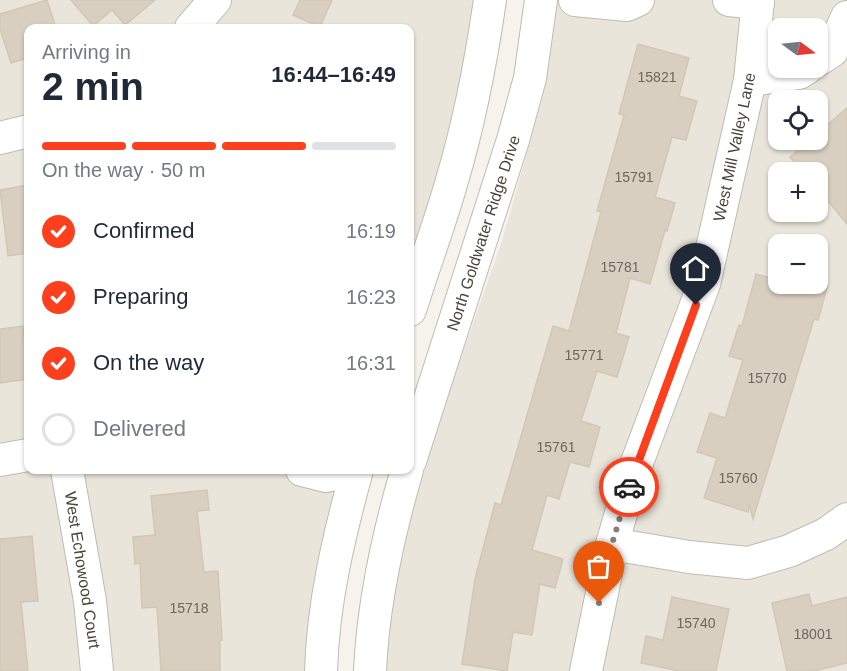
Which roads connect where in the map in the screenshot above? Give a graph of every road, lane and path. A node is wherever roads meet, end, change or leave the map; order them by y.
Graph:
1 (490, 0) edge
2 (541, 0) edge
3 (575, 0) edge
4 (638, 0) edge
5 (748, 1) edge
6 (847, 17) edge
7 (828, 54) edge
8 (768, 77) edge
9 (750, 80) junction
10 (24, 132) edge
11 (0, 138) edge
12 (414, 298) edge
13 (414, 449) edge
14 (24, 456) edge
15 (0, 460) edge
16 (68, 474) edge
17 (318, 474) edge
18 (334, 474) edge
19 (356, 474) edge
20 (406, 474) edge
21 (847, 519) edge
22 (612, 544) junction
23 (97, 671) edge
24 (321, 671) edge
25 (370, 671) edge
26 (586, 671) edge

1 - 12 street
2 - 13 street, North Goldwater Ridge Drive
3 - 4 street
5 - 9 street, West Mill Valley Lane
6 - 7 street
8 - 9 street
9 - 22 street, West Mill Valley Lane
10 - 11 street
14 - 15 street
16 - 23 street, West Echowood Court
17 - 18 street
19 - 24 street
20 - 25 street, North Goldwater Ridge Drive
21 - 22 street
22 - 26 street, West Mill Valley Lane

